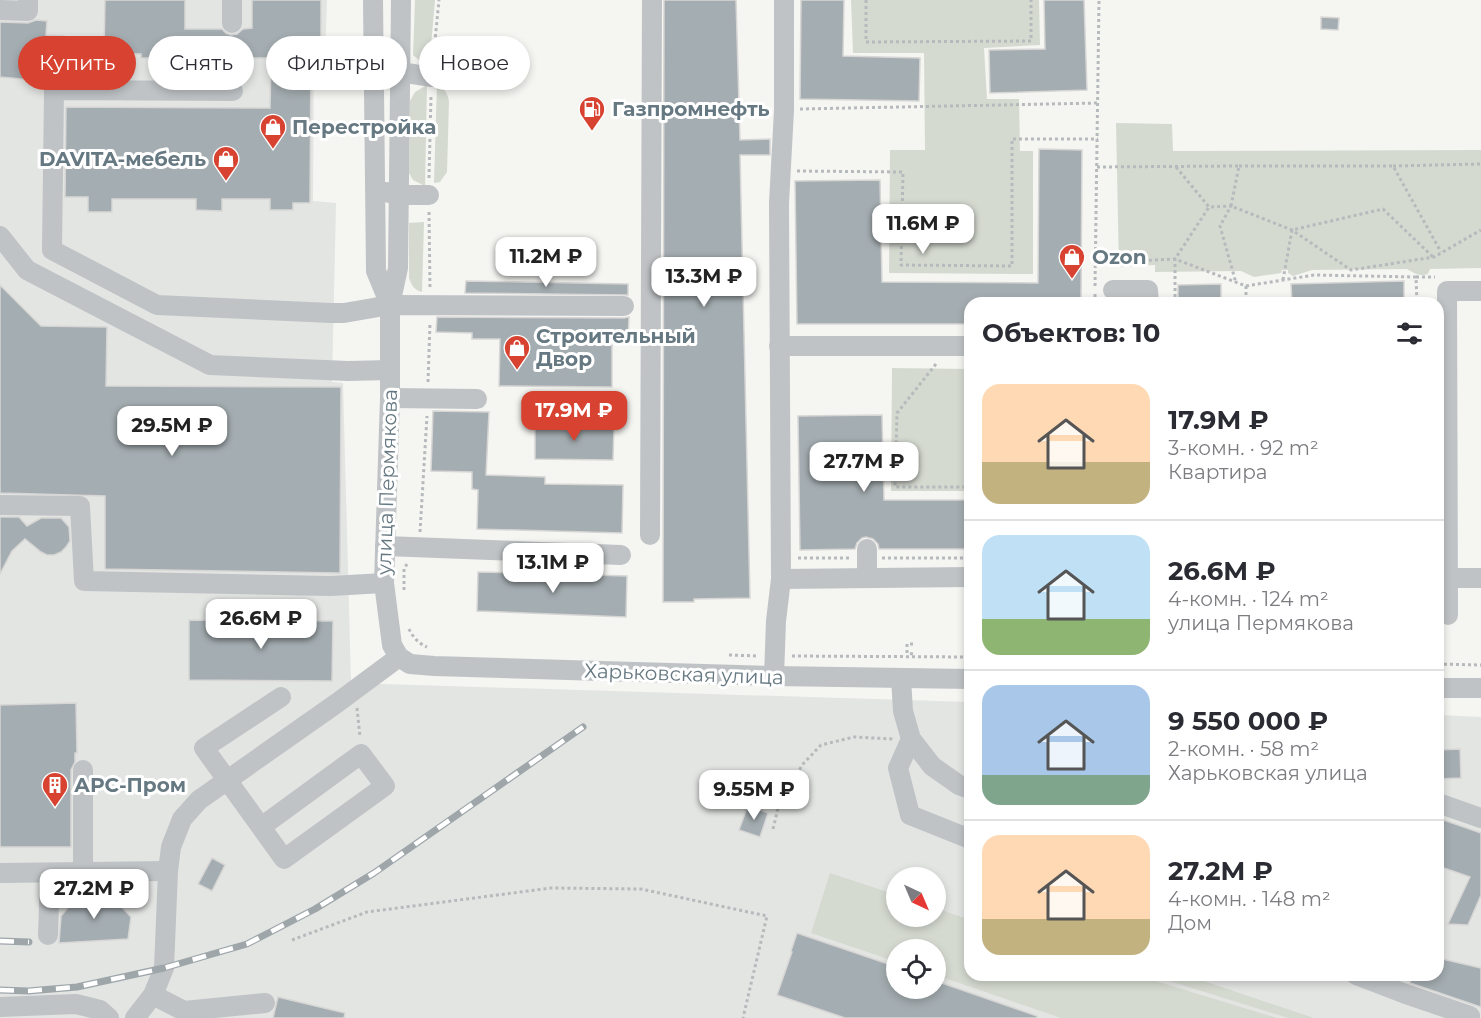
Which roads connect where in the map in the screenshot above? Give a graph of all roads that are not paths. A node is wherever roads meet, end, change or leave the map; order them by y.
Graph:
1 (28, 0) edge
2 (232, 0) edge
3 (373, 0) edge
4 (401, 0) edge
5 (652, 0) edge
6 (784, 0) edge
7 (0, 10) edge
8 (232, 23) dead end
9 (373, 36) edge
10 (400, 36) edge
11 (373, 90) edge
12 (400, 90) edge
13 (233, 91) dead end
14 (374, 189) junction
15 (398, 195) junction
16 (429, 195) road end
17 (0, 236) edge
18 (1113, 290) dead end
19 (1481, 291) edge
20 (1149, 297) edge
21 (390, 305) junction
22 (624, 306) dead end
23 (779, 346) junction
24 (964, 346) edge
25 (390, 370) junction
26 (390, 398) junction
27 (477, 399) dead end
28 (0, 505) edge
29 (1444, 506) edge
30 (650, 535) dead end
31 (385, 546) junction
32 (867, 553) road end
33 (621, 555) dead end
34 (964, 577) edge
35 (867, 578) junction
36 (1444, 578) edge
37 (1481, 578) edge
38 (781, 579) junction
39 (384, 583) junction
40 (1444, 585) edge
41 (1448, 615) dead end
42 (399, 657) junction
43 (774, 676) junction
44 (901, 678) junction
45 (964, 680) edge
46 (1444, 688) edge
47 (1481, 688) edge
48 (281, 697) dead end
49 (911, 740) junction
50 (83, 770) dead end
51 (227, 780) junction
52 (964, 787) edge
53 (1444, 805) edge
54 (1481, 818) edge
55 (261, 828) junction
56 (964, 837) edge
57 (168, 871) junction
58 (0, 873) edge
59 (50, 873) junction
60 (83, 873) junction
61 (48, 934) dead end
62 (1372, 981) edge
63 (153, 995) junction
64 (265, 1003) dead end
65 (0, 1007) edge
66 (1470, 1016) dead end
67 (109, 1018) edge
68 (135, 1018) edge

1 - 7 street
2 - 8 street
3 - 9 street, улица Пермякова
4 - 10 street, улица Пермякова
5 - 30 street
6 - 23 street
11 - 14 street, улица Пермякова
12 - 15 street, улица Пермякова
13 - 21 street
14 - 15 street
14 - 21 street, улица Пермякова
15 - 16 street
15 - 21 street, улица Пермякова
17 - 25 street
18 - 20 street
19 - 29 street
21 - 22 street
21 - 25 street, улица Пермякова
23 - 24 street
23 - 38 street
25 - 26 street, улица Пермякова
26 - 27 street
26 - 31 street, улица Пермякова
28 - 39 street
31 - 33 street
31 - 39 street, улица Пермякова
32 - 35 street
34 - 35 street
35 - 38 street
36 - 37 street
38 - 43 street
39 - 42 street, улица Пермякова
40 - 41 street
42 - 43 street, Харьковская улица
42 - 51 street
43 - 44 street, Харьковская улица
44 - 45 street, Харьковская улица
44 - 49 street
46 - 47 street
48 - 51 street
49 - 52 street
49 - 56 street
50 - 60 street
51 - 55 street
51 - 57 street
53 - 54 street
55 - 55 street
57 - 60 street
57 - 63 street
58 - 59 street
59 - 60 street
59 - 61 street
62 - 66 street
63 - 64 street
63 - 68 street
65 - 67 street

